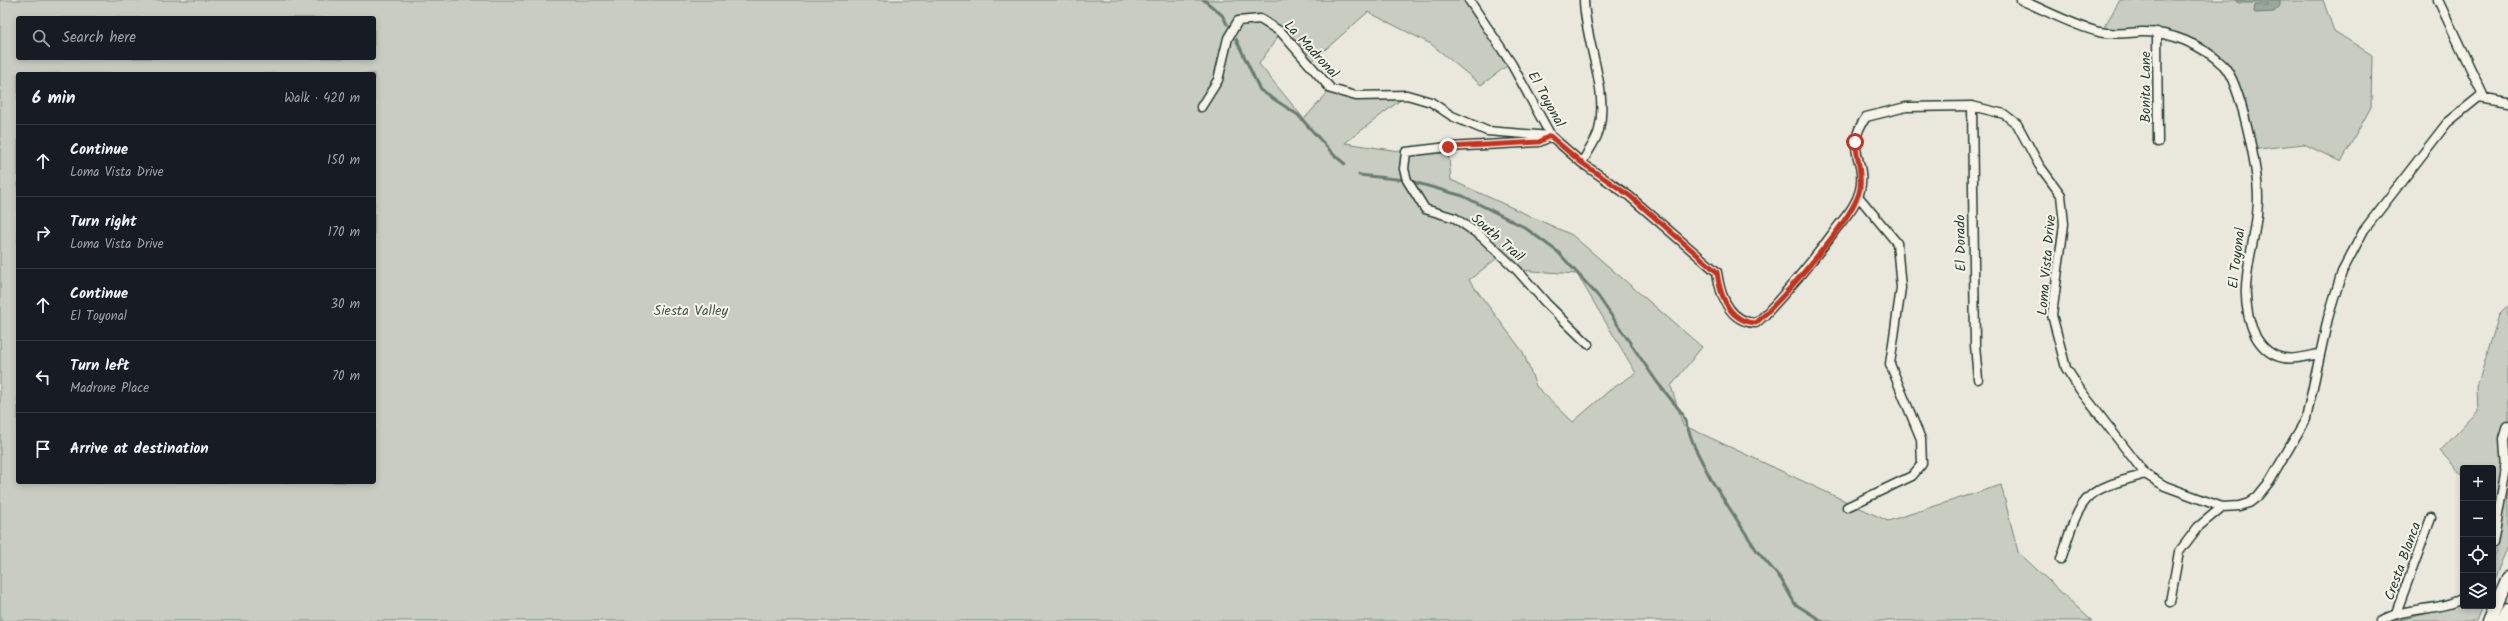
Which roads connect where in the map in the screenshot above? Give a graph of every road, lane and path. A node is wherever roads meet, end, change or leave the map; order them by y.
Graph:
1 (1469, 0) edge
2 (1584, 0) edge
3 (2021, 0) edge
4 (2438, 0) edge
5 (2157, 32) junction
6 (2484, 97) junction
7 (2508, 102) edge
8 (1972, 106) junction
9 (1201, 107) dead end
10 (1550, 136) junction
11 (2158, 142) dead end
12 (1582, 163) junction
13 (1858, 196) junction
14 (1588, 344) dead end
15 (2319, 354) junction
16 (1978, 379) dead end
17 (2508, 426) edge
18 (2507, 469) edge
19 (2145, 474) junction
20 (1847, 507) dead end
21 (2222, 507) junction
22 (2431, 518) dead end
23 (2494, 537) edge
24 (2061, 558) dead end
25 (2508, 578) edge
26 (2460, 600) edge
27 (2170, 602) dead end
28 (2508, 609) edge
29 (2396, 613) junction
30 (2381, 621) edge
31 (2489, 621) edge
32 (2502, 621) edge

1 - 10 street, El Toyonal
2 - 12 street
3 - 5 street, El Toyonal
4 - 6 street
5 - 11 street, Bonita Lane
5 - 15 street, El Toyonal
6 - 7 street
6 - 15 street
8 - 13 street, Loma Vista Drive
8 - 16 street, El Dorado
8 - 19 street, Loma Vista Drive
9 - 10 street, La Madronal
10 - 12 street, El Toyonal
10 - 14 street, South Trail
12 - 13 street, Loma Vista Drive
13 - 20 street
15 - 21 street, Loma Vista Drive
17 - 18 street
18 - 23 street
19 - 21 street, Loma Vista Drive
19 - 24 street
21 - 27 street
22 - 29 street, Cresta Blanca
25 - 31 main road
26 - 29 street
28 - 32 main road
29 - 30 street

